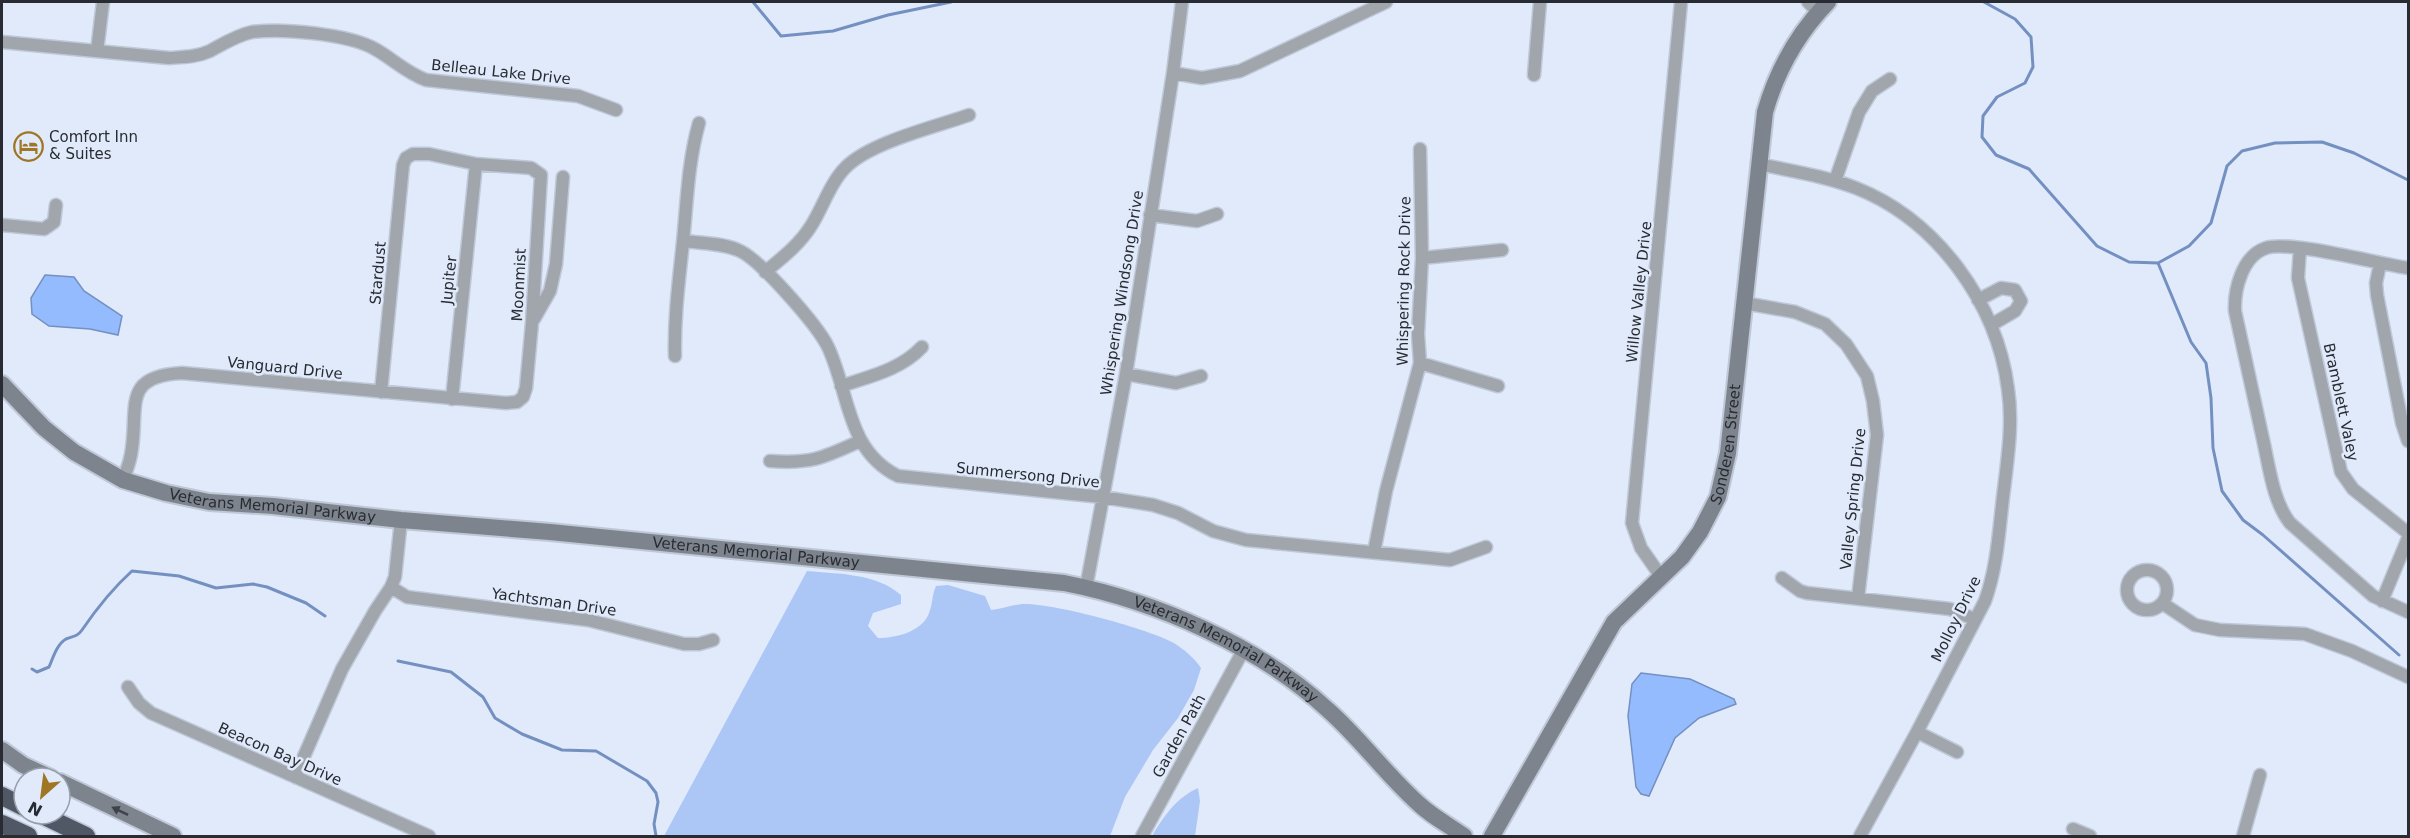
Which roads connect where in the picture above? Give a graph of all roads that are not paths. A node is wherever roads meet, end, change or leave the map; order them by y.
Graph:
1 (103, 2) edge
2 (1182, 2) edge
3 (1386, 2) edge
4 (1540, 2) edge
5 (1681, 2) edge
6 (1818, 5) edge
7 (2, 42) edge
8 (97, 51) junction
9 (1173, 74) junction
10 (1534, 75) dead end
11 (1890, 80) dead end
12 (616, 110) dead end
13 (969, 115) dead end
14 (699, 123) dead end
15 (1420, 149) dead end
16 (476, 164) junction
17 (1759, 164) junction
18 (563, 177) dead end
19 (1835, 181) junction
20 (56, 206) dead end
21 (1217, 214) dead end
22 (1150, 215) junction
23 (2, 225) edge
24 (683, 241) junction
25 (2300, 248) junction
26 (1502, 250) dead end
27 (1422, 258) junction
28 (2380, 264) junction
29 (2409, 268) edge
30 (765, 272) junction
31 (1978, 300) junction
32 (1744, 303) junction
33 (532, 322) junction
34 (1990, 325) junction
35 (922, 347) dead end
36 (675, 356) dead end
37 (1420, 363) junction
38 (1126, 374) junction
39 (1201, 376) dead end
40 (2, 384) edge
41 (841, 386) junction
42 (1498, 386) dead end
43 (381, 392) junction
44 (523, 397) joint
45 (452, 399) junction
46 (860, 441) junction
47 (2409, 441) edge
48 (770, 461) dead end
49 (123, 480) junction
50 (1101, 497) junction
51 (401, 520) junction
52 (2409, 533) edge
53 (2409, 538) edge
54 (1486, 547) dead end
55 (1374, 552) junction
56 (1662, 578) junction
57 (1782, 578) dead end
58 (392, 587) junction
59 (1086, 588) junction
60 (1858, 598) junction
61 (2382, 601) junction
62 (2162, 603) dead end
63 (2409, 612) edge
64 (1974, 619) junction
65 (712, 640) dead end
66 (1243, 651) junction
67 (2409, 677) edge
68 (128, 687) dead end
69 (1917, 732) junction
70 (2, 750) edge
71 (1957, 752) dead end
72 (25, 766) edge
73 (2260, 775) dead end
74 (295, 777) junction
75 (72, 788) edge
76 (2, 824) edge
77 (64, 826) edge
78 (2073, 829) dead end
79 (28, 837) edge
80 (86, 837) edge
81 (172, 837) edge
82 (429, 837) edge
83 (1142, 837) edge
84 (1464, 837) edge
85 (1492, 837) edge
86 (1860, 837) edge
87 (2091, 837) edge
88 (2243, 837) edge

1 - 8 street
2 - 9 street, Whispering Windsong Drive
3 - 9 street
4 - 10 street
5 - 56 street, Willow Valley Drive
6 - 17 street, Sonderen Street
7 - 8 street, Belleau Lake Drive
8 - 12 street, Belleau Lake Drive
9 - 22 street, Whispering Windsong Drive
11 - 19 street
13 - 30 street
14 - 24 street
15 - 27 street, Whispering Rock Drive
16 - 33 street, Moonmist
16 - 43 street, Stardust
16 - 45 street, Jupiter
17 - 19 street, Molloy Drive
17 - 32 street, Sonderen Street
18 - 33 street
19 - 31 street, Molloy Drive
20 - 23 street
21 - 22 street
22 - 38 street, Whispering Windsong Drive
24 - 30 street, Summersong Drive
24 - 36 street
25 - 28 street
25 - 52 street, Bramblett Valey
25 - 61 street
26 - 27 street
27 - 37 street, Whispering Rock Drive
28 - 29 street
28 - 47 street
30 - 41 street, Summersong Drive
31 - 34 street, Molloy Drive
31 - 34 street
32 - 56 street, Sonderen Street
32 - 60 street, Valley Spring Drive
33 - 44 street, Moonmist
34 - 64 street, Molloy Drive
35 - 41 street
37 - 42 street
37 - 55 street, Whispering Rock Drive
38 - 39 street
38 - 50 street, Whispering Windsong Drive
40 - 49 street, Veterans Memorial Parkway
41 - 46 street, Summersong Drive
43 - 45 street, Vanguard Drive
43 - 49 street, Vanguard Drive
44 - 45 street, Vanguard Drive
46 - 48 street
46 - 50 street, Summersong Drive
49 - 51 street, Veterans Memorial Parkway
50 - 55 street, Summersong Drive
50 - 59 street, Whispering Windsong Drive
51 - 58 street
51 - 59 street, Veterans Memorial Parkway
53 - 61 street
54 - 55 street, Summersong Drive
56 - 85 street, Sonderen Street
57 - 60 street
58 - 65 street, Yachtsman Drive
58 - 74 street
59 - 66 street, Veterans Memorial Parkway
60 - 64 street
61 - 63 street
62 - 67 street
64 - 69 street, Molloy Drive
66 - 83 street, Garden Path
66 - 84 street, Veterans Memorial Parkway
68 - 74 street, Beacon Bay Drive
69 - 71 street
69 - 86 street, Molloy Drive
70 - 72 street
73 - 88 street
74 - 82 street, Beacon Bay Drive
81 -> 75 street
76 - 79 highway
77 - 80 highway
78 - 87 street

